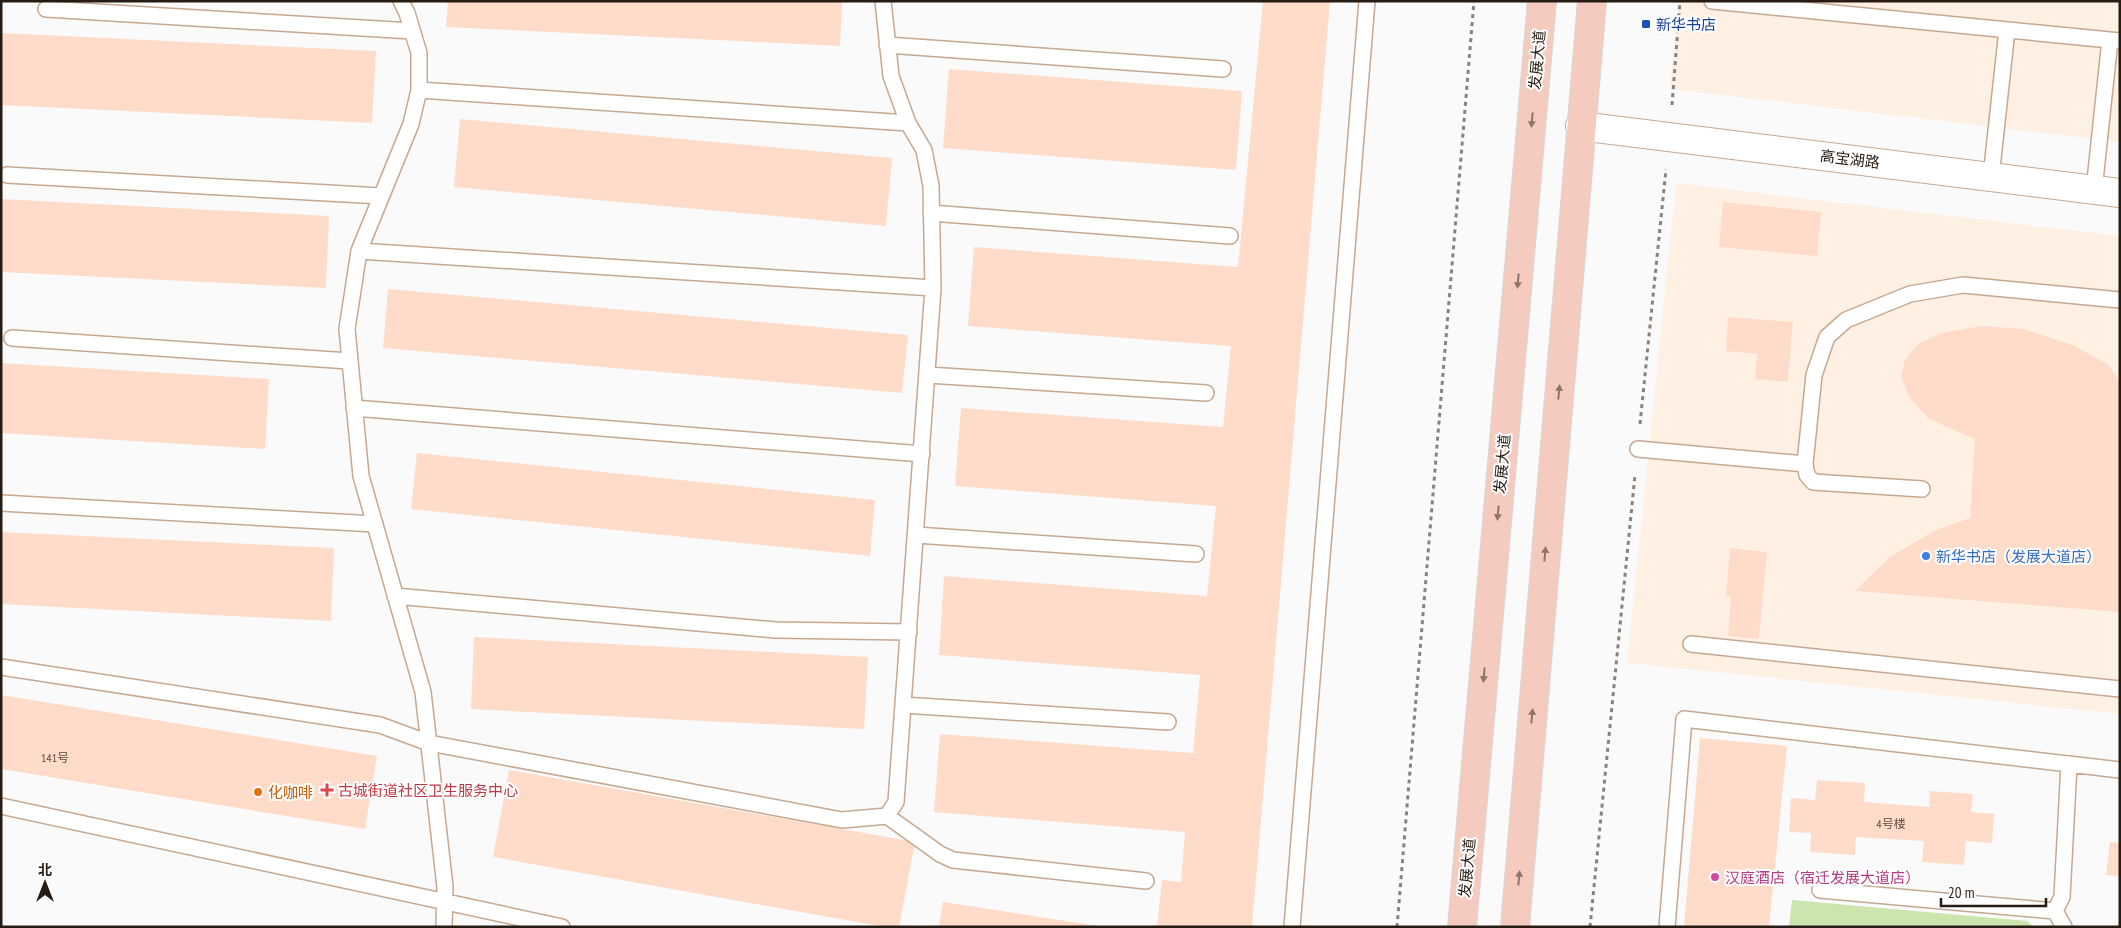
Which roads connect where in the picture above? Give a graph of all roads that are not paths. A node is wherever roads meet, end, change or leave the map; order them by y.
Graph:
1 (401, 1) edge
2 (883, 1) edge
3 (1367, 1) edge
4 (1542, 1) edge
5 (1592, 1) edge
6 (1712, 1) edge
7 (46, 9) dead end
8 (2007, 30) junction
9 (412, 31) junction
10 (2115, 40) edge
11 (888, 44) junction
12 (1223, 69) dead end
13 (419, 90) junction
14 (908, 123) junction
15 (1580, 126) junction
16 (7, 175) dead end
17 (1992, 177) junction
18 (2107, 191) edge
19 (381, 196) junction
20 (931, 213) junction
21 (1230, 236) dead end
22 (359, 251) junction
23 (933, 288) junction
24 (2120, 300) edge
25 (12, 338) dead end
26 (350, 361) junction
27 (928, 375) junction
28 (1206, 393) dead end
29 (354, 408) junction
30 (1638, 449) dead end
31 (922, 454) junction
32 (1805, 464) junction
33 (1922, 489) dead end
34 (1, 503) edge
35 (374, 524) junction
36 (916, 535) junction
37 (1196, 554) dead end
38 (395, 596) junction
39 (909, 632) junction
40 (1691, 644) dead end
41 (1, 667) edge
42 (2120, 689) edge
43 (903, 705) junction
44 (1168, 722) dead end
45 (429, 743) junction
46 (2069, 764) junction
47 (2120, 770) edge
48 (1, 806) edge
49 (887, 816) junction
50 (1146, 881) dead end
51 (1820, 890) dead end
52 (444, 902) junction
53 (2055, 911) junction
54 (444, 927) edge
55 (562, 927) edge
56 (1292, 927) edge
57 (1462, 927) edge
58 (1515, 927) edge
59 (1667, 927) edge
60 (2064, 927) edge

1 - 9 lane
2 - 11 lane
3 - 56 lane
4 -> 57 main road, 发展大道
5 - 15 main road
6 - 8 lane
7 - 9 lane
8 - 10 lane
8 - 17 lane
9 - 13 lane
10 - 18 lane
11 - 12 lane
11 - 14 lane
13 - 14 lane
13 - 19 lane
14 - 20 lane
15 - 17 street, 高宝湖路
58 -> 15 main road
16 - 19 lane
17 - 18 street, 高宝湖路
19 - 22 lane
20 - 21 lane
20 - 23 lane
22 - 23 lane
22 - 26 lane
23 - 27 lane
24 - 32 lane
25 - 26 lane
26 - 29 lane
27 - 28 lane
27 - 31 lane
29 - 31 lane
29 - 35 lane
30 - 32 lane
31 - 36 lane
32 - 33 lane
34 - 35 lane
35 - 38 lane
36 - 37 lane
36 - 39 lane
38 - 39 lane
38 - 45 lane
39 - 43 lane
40 - 42 lane
41 - 45 lane
43 - 44 lane
43 - 49 lane
45 - 49 lane
45 - 52 lane
46 - 47 lane
46 - 53 lane
46 - 59 lane
48 - 52 lane
49 - 50 lane
51 - 53 lane
52 - 54 lane
52 - 55 lane
53 - 60 lane

